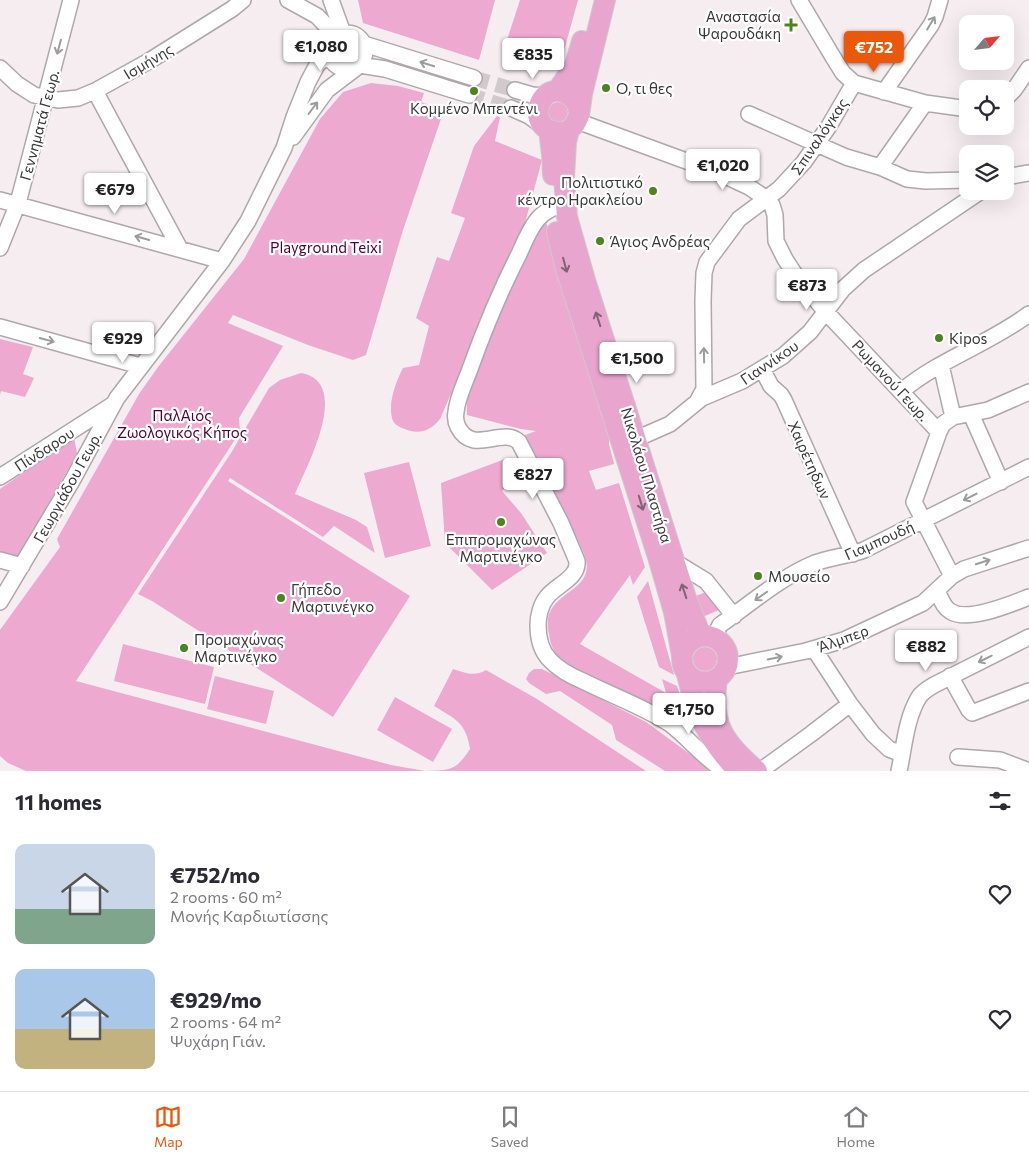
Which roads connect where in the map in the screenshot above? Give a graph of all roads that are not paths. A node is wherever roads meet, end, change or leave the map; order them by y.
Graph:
1 (71, 0) edge
2 (243, 0) edge
3 (288, 0) edge
4 (331, 0) edge
5 (591, 0) edge
6 (605, 0) edge
7 (799, 0) edge
8 (940, 0) edge
9 (340, 34) junction
10 (364, 44) junction
11 (329, 54) junction
12 (358, 66) junction
13 (0, 68) edge
14 (1027, 75) edge
15 (474, 78) tunnel mouth
16 (854, 83) junction
17 (1014, 89) edge
18 (515, 90) tunnel mouth
19 (95, 91) junction
20 (884, 92) junction
21 (551, 94) junction
22 (469, 95) tunnel mouth
23 (45, 98) junction
24 (925, 103) junction
25 (511, 108) tunnel mouth
26 (959, 108) edge
27 (749, 114) dead end
28 (575, 121) junction
29 (547, 129) junction
30 (817, 144) junction
31 (284, 148) junction
32 (880, 167) junction
33 (1029, 173) edge
34 (1014, 176) edge
35 (959, 180) edge
36 (767, 199) junction
37 (0, 200) edge
38 (968, 200) edge
39 (18, 204) junction
40 (560, 205) junction
41 (0, 248) edge
42 (180, 249) junction
43 (222, 261) junction
44 (825, 311) junction
45 (1029, 314) edge
46 (0, 327) edge
47 (941, 365) junction
48 (140, 366) junction
49 (762, 369) junction
50 (902, 391) junction
51 (1029, 392) edge
52 (697, 402) junction
53 (113, 404) junction
54 (971, 414) junction
55 (953, 417) junction
56 (939, 432) junction
57 (636, 439) junction
58 (7, 466) edge
59 (1029, 467) edge
60 (0, 477) edge
61 (1001, 482) junction
62 (922, 521) junction
63 (1029, 548) edge
64 (853, 554) junction
65 (0, 560) edge
66 (675, 562) junction
67 (22, 566) junction
68 (952, 576) junction
69 (937, 591) junction
70 (1029, 597) edge
71 (0, 602) edge
72 (734, 616) junction
73 (709, 637) junction
74 (1029, 637) edge
75 (814, 649) junction
76 (684, 665) junction
77 (722, 673) junction
78 (950, 676) junction
79 (1029, 691) edge
80 (850, 704) junction
81 (902, 754) junction
82 (958, 757) dead end
83 (725, 771) edge
84 (738, 771) edge
85 (759, 771) edge
86 (899, 771) edge
87 (1029, 771) edge

1 -> 23 street, Γεννηματά Γεωρ.
2 - 19 street, Ισμήνης
3 - 9 street
4 - 9 street
5 - 21 main road
6 - 28 main road, Νικολάου Πλαστήρα
7 - 16 street, Σπιναλόγκας
20 -> 8 street
9 - 10 street
9 - 11 street
10 - 12 street
15 -> 10 street
11 - 12 street
11 - 31 street, Γεωργιάδου Γεωρ.
12 - 22 street
31 -> 12 street, Γεωργιάδου Γεωρ.
13 - 23 street
14 - 17 street
16 - 20 street
16 - 30 street, Σπιναλόγκας
18 - 21 street
19 - 23 street, Ισμήνης
19 - 42 street
20 - 24 street
21 - 28 main road
21 - 29 main road
23 - 39 street, Γεννηματά Γεωρ.
24 - 26 street
24 - 32 street
25 - 29 street
27 - 30 street
28 - 29 main road
28 - 36 street
28 - 40 main road, Νικολάου Πλαστήρα
29 - 40 main road, Νικολάου Πλαστήρα
30 - 32 street
30 - 36 street, Σπιναλόγκας
31 - 43 street, Γεωργιάδου Γεωρ.
32 - 35 street
33 - 34 street
36 - 44 street, Ρωμανού Γεωρ.
52 -> 36 street, Σπιναλόγκας
37 - 39 street
38 - 44 street, Γιαννίκου
39 - 41 street, Γεννηματά Γεωρ.
42 -> 39 street
57 -> 40 main road, Νικολάου Πλαστήρα
40 -> 76 main road, Νικολάου Πλαστήρα
40 - 83 street
42 - 43 street
43 - 48 street, Γεωργιάδου Γεωρ.
44 - 49 street, Γιαννίκου
44 - 50 street, Ρωμανού Γεωρ.
45 - 47 street
46 -> 48 street
47 - 50 street
47 - 55 street
48 - 53 street, Γεωργιάδου Γεωρ.
49 - 52 street, Γιαννίκου
49 - 64 street, Χαιρέτηδων
50 - 56 street, Ρωμανού Γεωρ.
51 - 54 street
52 - 57 street, Γιαννίκου
53 - 58 street, Πίνδαρου
53 - 67 street, Γεωργιάδου Γεωρ.
54 - 55 street
54 - 61 street
55 - 56 street
56 - 62 street
57 - 66 main road, Νικολάου Πλαστήρα
58 - 60 street, Πίνδαρου
59 - 61 street, Γιαμπουδή
61 -> 62 street, Γιαμπουδή
62 - 64 street, Γιαμπουδή
62 - 68 street
68 -> 63 street, Άλμπερ
64 -> 72 street, Γιαμπουδή
65 - 67 street
66 - 72 street
73 -> 66 main road, Νικολάου Πλαστήρα
67 - 71 street, Γεωργιάδου Γεωρ.
68 - 69 street, Άλμπερ
69 - 70 street
69 - 75 street, Άλμπερ
72 - 73 street, Γιαμπουδή
73 - 76 main road
73 - 77 main road
74 -> 78 street
77 -> 75 street, Άλμπερ
75 - 80 street
76 - 77 main road
76 - 84 main road, Νικολάου Πλαστήρα
77 - 85 main road
78 - 79 street
78 - 81 street
80 - 81 street
80 - 85 street
81 - 86 street
82 - 87 street

